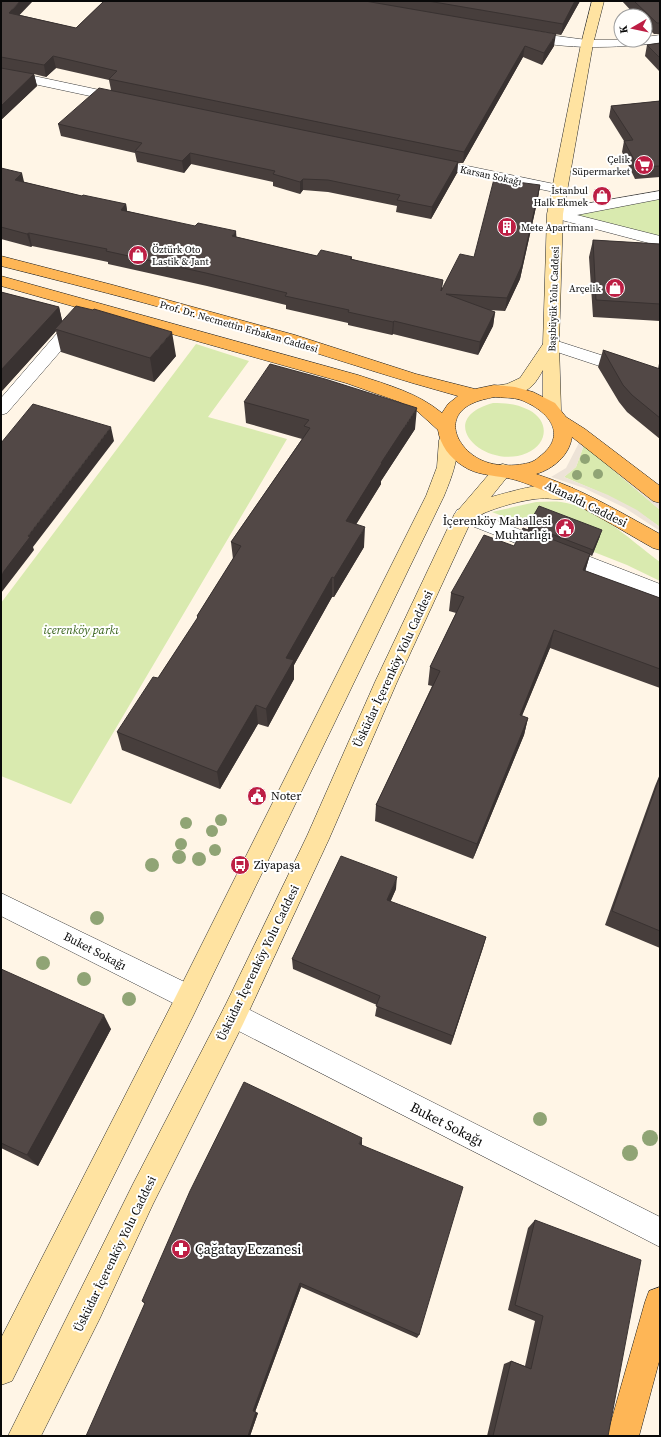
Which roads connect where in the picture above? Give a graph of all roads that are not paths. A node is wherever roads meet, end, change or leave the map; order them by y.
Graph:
1 (598, 1) edge
2 (512, 33) edge
3 (660, 38) edge
4 (586, 44) junction
5 (1, 74) edge
6 (133, 101) edge
7 (412, 159) edge
8 (558, 189) junction
9 (660, 195) edge
10 (555, 214) junction
11 (660, 241) edge
12 (1, 261) edge
13 (1, 281) edge
14 (90, 305) junction
15 (551, 344) junction
16 (660, 380) edge
17 (494, 392) junction
18 (475, 395) junction
19 (1, 409) edge
20 (556, 416) junction
21 (447, 433) junction
22 (506, 472) junction
23 (566, 493) junction
24 (660, 496) edge
25 (464, 515) junction
26 (660, 543) edge
27 (660, 592) edge
28 (1, 904) edge
29 (188, 997) junction
30 (234, 1015) junction
31 (660, 1232) edge
32 (660, 1302) edge
33 (1, 1370) edge
34 (24, 1436) edge
35 (623, 1436) edge

1 - 4 main road, Başıbüyük Yolu Caddesi
2 - 4 street
3 - 4 street
4 - 8 main road, Başıbüyük Yolu Caddesi
5 - 6 street
7 - 8 street, Karsan Sokağı
8 - 10 main road, Başıbüyük Yolu Caddesi
9 - 10 street
10 - 11 street
10 - 15 main road, Başıbüyük Yolu Caddesi
12 - 18 main road, Prof. Dr. Necmettin Erbakan Caddesi
13 - 14 main road, Prof. Dr. Necmettin Erbakan Caddesi
14 - 19 street
14 - 21 main road, Prof. Dr. Necmettin Erbakan Caddesi
15 - 16 street
15 - 17 main road
15 - 20 main road, Başıbüyük Yolu Caddesi
17 - 18 main road, Prof. Dr. Necmettin Erbakan Caddesi
17 - 20 main road, Prof. Dr. Necmettin Erbakan Caddesi
18 - 21 main road, Prof. Dr. Necmettin Erbakan Caddesi
20 - 22 main road, Prof. Dr. Necmettin Erbakan Caddesi
20 - 24 main road
21 - 22 main road, Prof. Dr. Necmettin Erbakan Caddesi
21 - 29 main road
22 - 23 main road, Alanaldı Caddesi
22 - 25 main road, Üsküdar İçerenköy Yolu Caddesi
23 - 25 main road
23 - 26 main road, Alanaldı Caddesi
25 - 27 street
25 - 30 main road, Üsküdar İçerenköy Yolu Caddesi
28 - 29 street, Buket Sokağı
29 - 33 main road
30 - 31 street, Buket Sokağı
30 - 34 main road, Üsküdar İçerenköy Yolu Caddesi
32 - 35 main road

